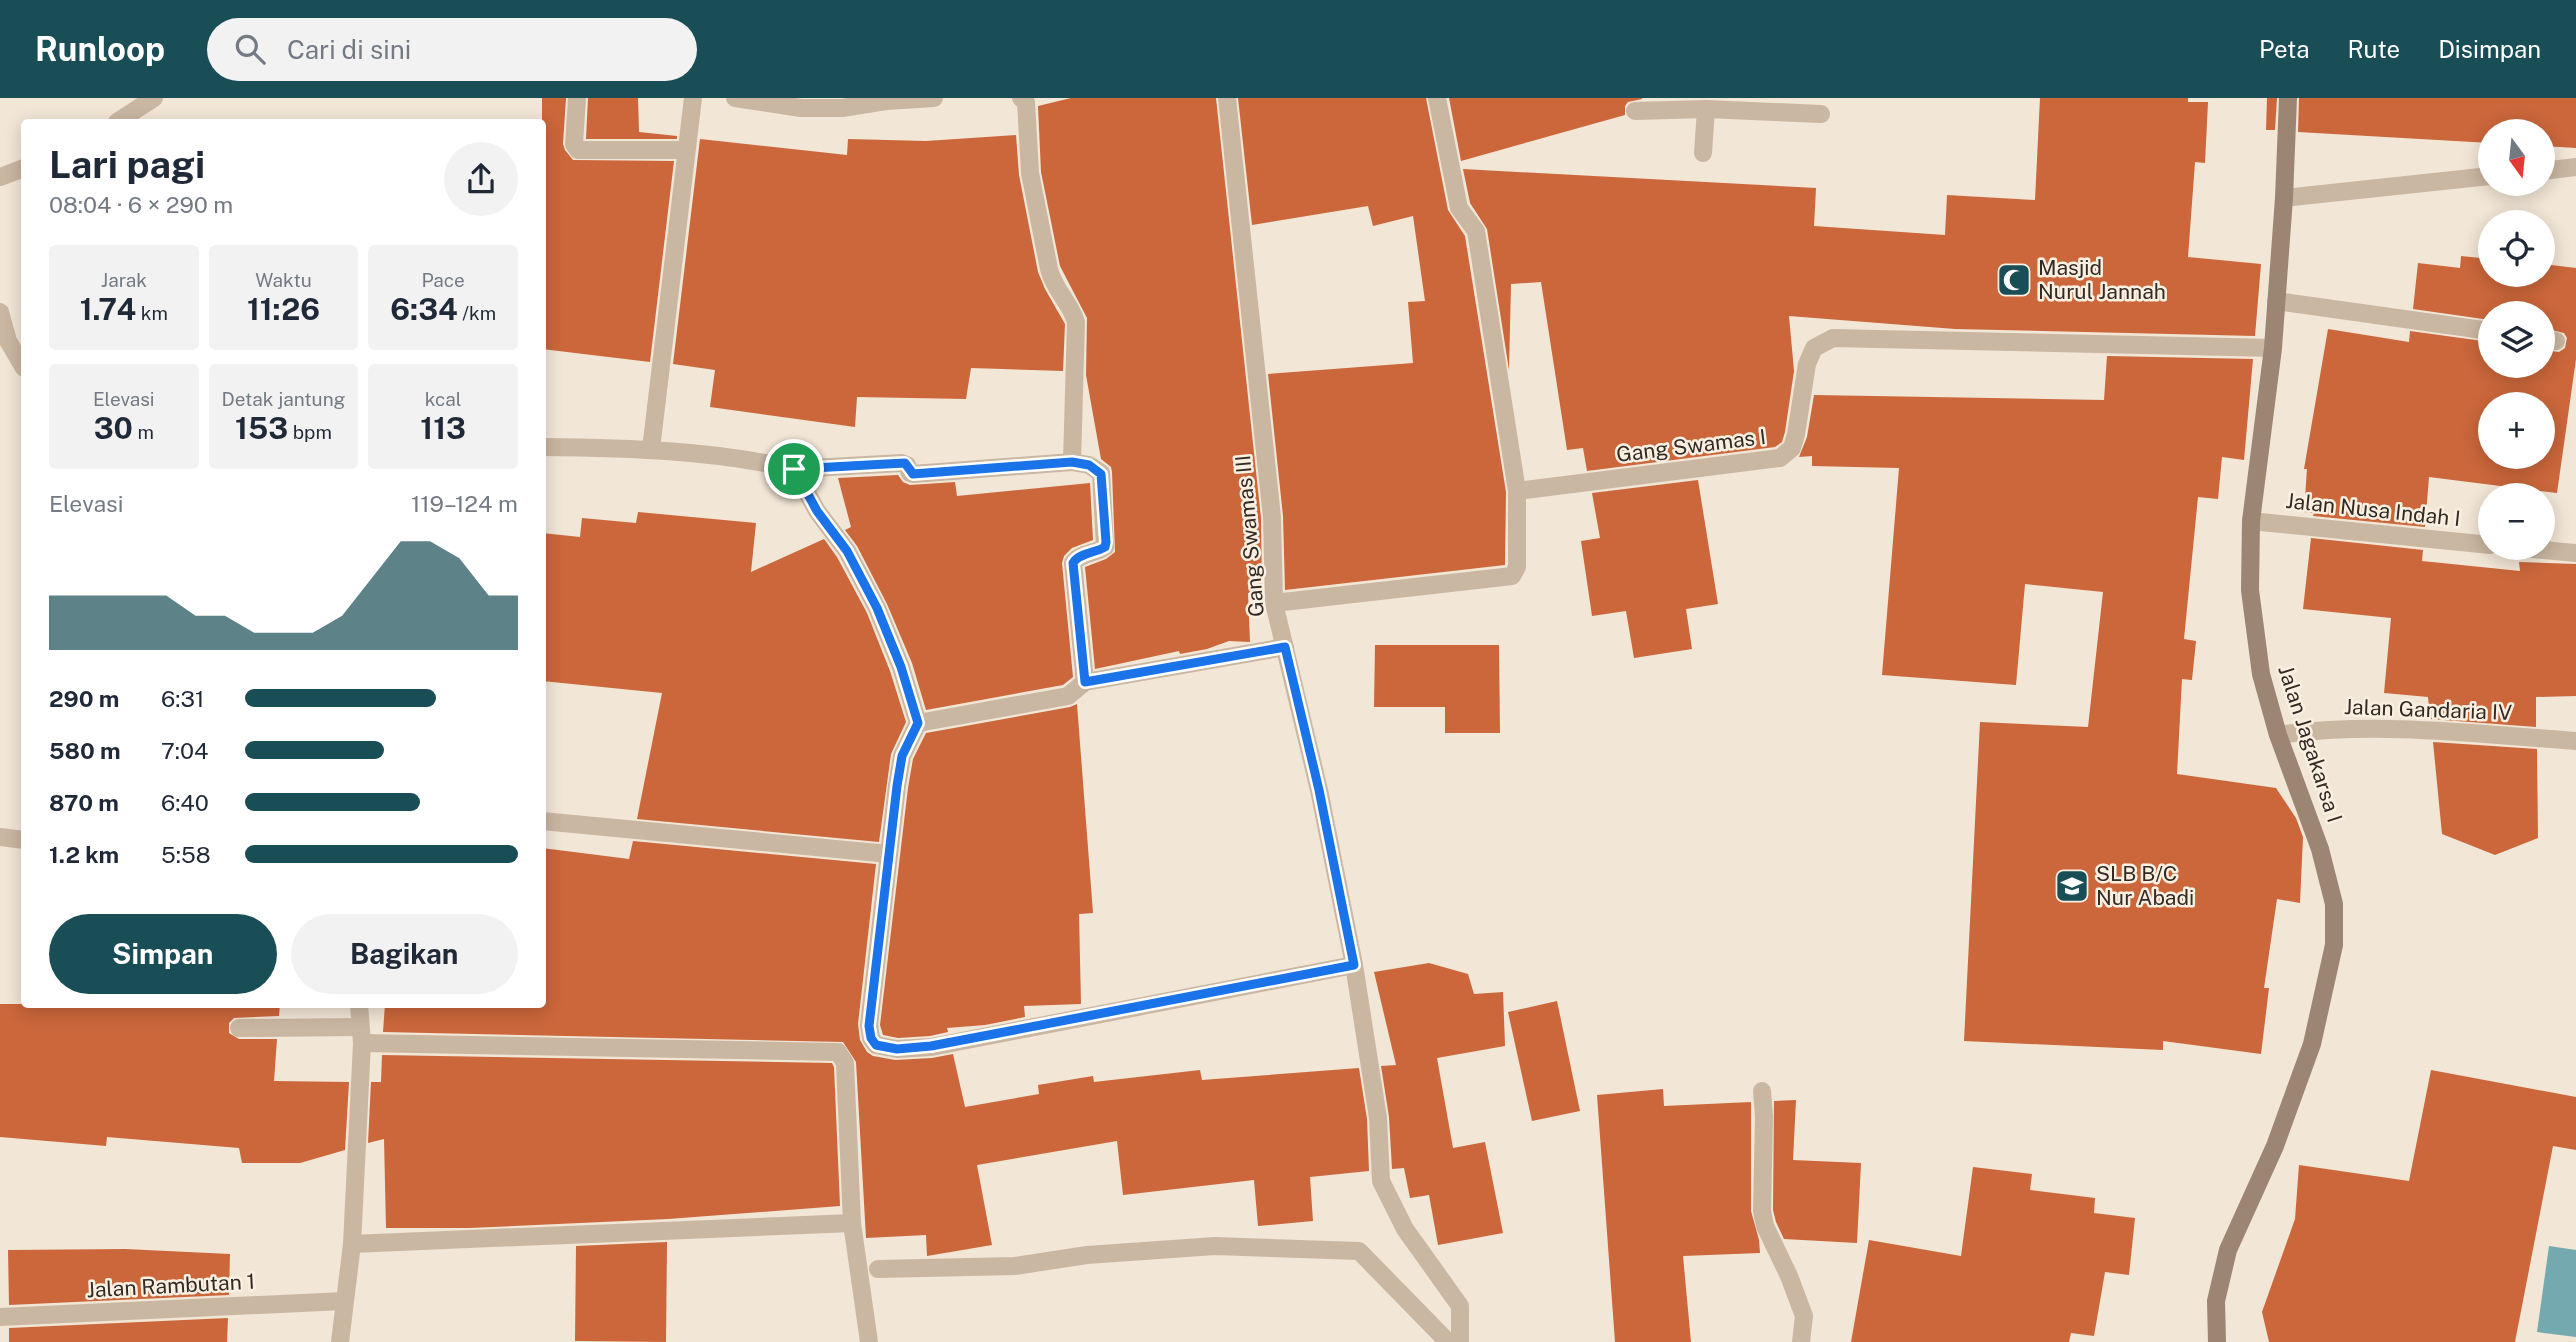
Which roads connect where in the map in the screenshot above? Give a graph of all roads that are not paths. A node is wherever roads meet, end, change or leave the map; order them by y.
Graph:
1 (577, 98) edge
2 (693, 98) edge
3 (735, 98) edge
4 (934, 98) edge
5 (1021, 98) edge
6 (1227, 98) edge
7 (1437, 98) edge
8 (2288, 98) edge
9 (151, 99) edge
10 (1671, 104) edge
11 (1768, 104) edge
12 (1706, 108) junction
13 (1635, 111) dead end
14 (1821, 114) dead end
15 (121, 119) edge
16 (686, 150) junction
17 (1703, 153) dead end
18 (2576, 167) edge
19 (21, 169) edge
20 (2555, 170) edge
21 (0, 177) edge
22 (2478, 177) edge
23 (2284, 198) junction
24 (2276, 301) junction
25 (0, 312) edge
26 (2478, 329) edge
27 (2273, 348) junction
28 (21, 363) edge
29 (546, 447) edge
30 (651, 449) junction
31 (1072, 462) junction
32 (794, 469) junction
33 (1517, 491) junction
34 (2251, 521) junction
35 (2478, 544) edge
36 (2555, 551) edge
37 (2576, 553) edge
38 (1274, 603) junction
39 (1285, 647) junction
40 (1085, 682) junction
41 (918, 723) junction
42 (2278, 735) junction
43 (2576, 741) edge
44 (546, 821) edge
45 (0, 837) edge
46 (21, 840) edge
47 (889, 854) junction
48 (1354, 965) junction
49 (359, 1008) edge
50 (239, 1028) dead end
51 (361, 1035) junction
52 (1762, 1091) dead end
53 (852, 1223) junction
54 (352, 1244) junction
55 (878, 1269) dead end
56 (344, 1301) junction
57 (0, 1317) edge
58 (340, 1342) edge
59 (869, 1342) edge
60 (1448, 1342) edge
61 (1460, 1342) edge
62 (1801, 1342) edge
63 (2217, 1342) edge

1 - 16 street
2 - 16 street
3 - 4 street
5 - 31 street
6 - 38 street, Gang Swamas III
7 - 33 street
8 - 23 street, Jalan Jagakarsa I
9 - 15 street
10 - 12 street
10 - 13 street
11 - 12 street
11 - 14 street
12 - 17 street
16 - 30 street
18 - 20 street
19 - 21 street
22 - 23 street
23 - 24 street, Jalan Jagakarsa I
24 - 26 street
24 - 27 street, Jalan Jagakarsa I
25 - 28 street
27 - 33 street, Gang Swamas I
27 - 34 street, Jalan Jagakarsa I
29 - 30 street
30 - 32 street
31 - 32 street
31 - 40 street
32 - 41 street
33 - 38 street
34 - 35 street, Jalan Nusa Indah I
34 - 42 street, Jalan Jagakarsa I
36 - 37 street
38 - 39 street, Gang Swamas III
39 - 40 street
39 - 48 street, Gang Swamas III
40 - 41 street
41 - 47 street
42 - 43 street, Jalan Gandaria IV
42 - 63 street, Jalan Jagakarsa I
44 - 47 street
45 - 46 street
47 - 48 street
48 - 61 street, Gang Swamas III
49 - 51 street
50 - 51 street
51 - 53 street
51 - 54 street
52 - 62 street
53 - 54 street
53 - 59 street
54 - 56 street
55 - 60 street
56 - 57 street, Jalan Rambutan 1
56 - 58 street

